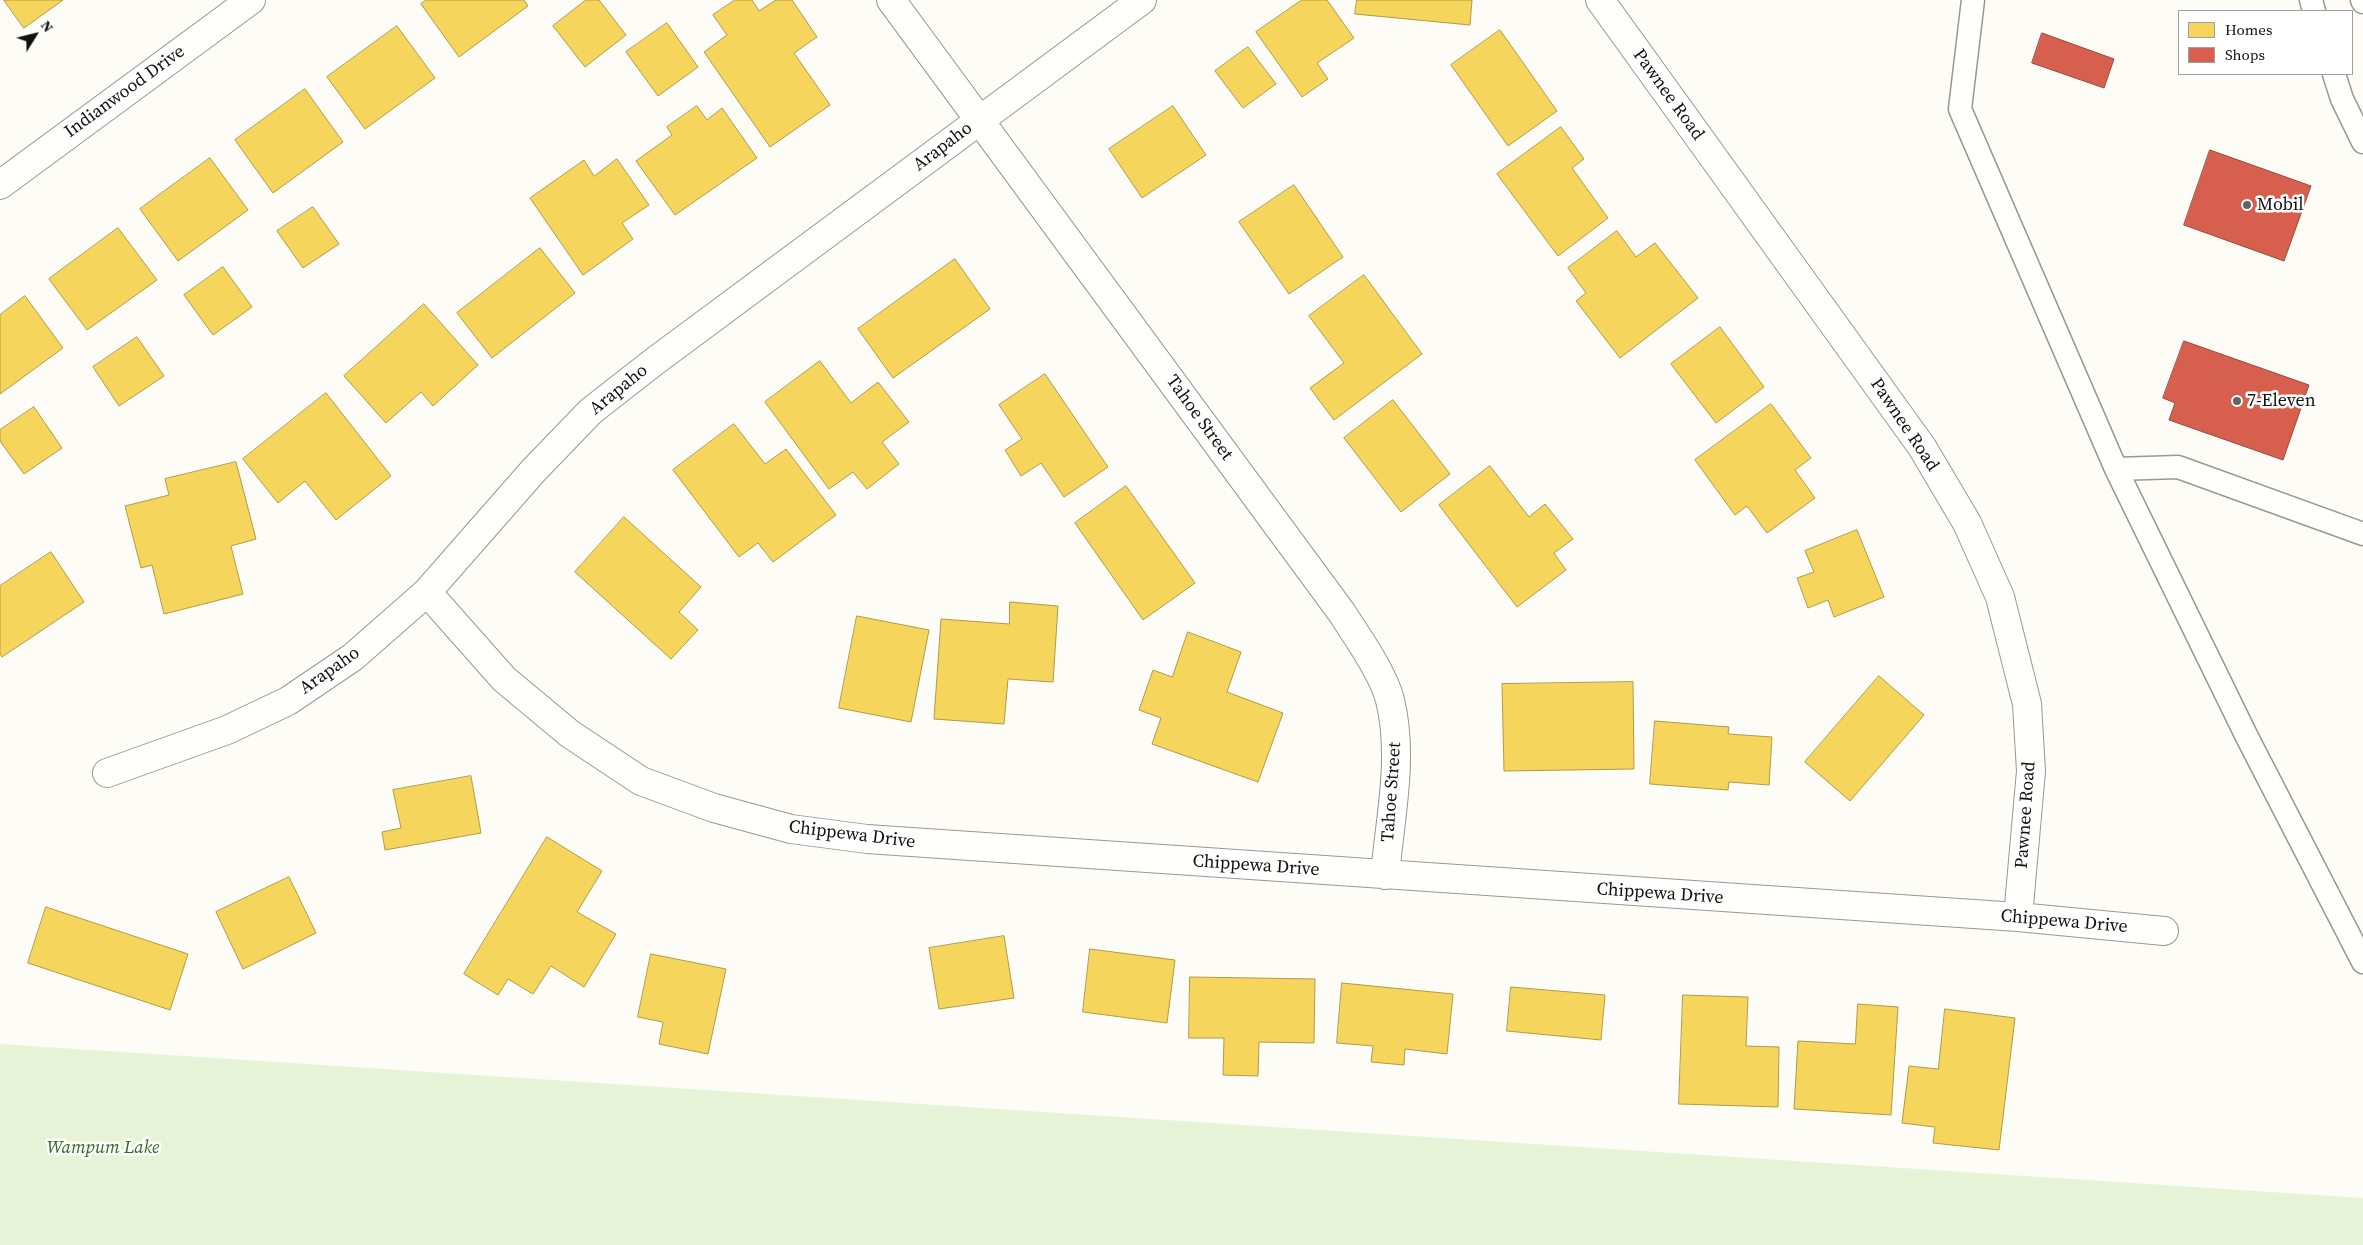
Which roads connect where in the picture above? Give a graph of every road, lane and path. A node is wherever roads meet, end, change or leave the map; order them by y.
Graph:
1 (251, 0) edge
2 (891, 0) edge
3 (1142, 0) edge
4 (1600, 0) edge
5 (1973, 0) edge
6 (2335, 75) edge
7 (2355, 104) edge
8 (979, 120) junction
9 (2363, 142) edge
10 (0, 185) edge
11 (2116, 469) junction
12 (2363, 534) edge
13 (427, 592) junction
14 (106, 773) dead end
15 (1385, 875) junction
16 (2018, 917) junction
17 (2164, 931) dead end
18 (2363, 962) edge

1 - 10 street, Indianwood Drive
2 - 8 street, Tahoe Street
3 - 8 street, Arapaho
4 - 16 street, Pawnee Road
5 - 11 lane
6 - 7 lane
7 - 9 lane
8 - 13 street, Arapaho
8 - 15 street, Tahoe Street
11 - 12 lane
11 - 18 lane
13 - 14 street, Arapaho
13 - 15 street, Chippewa Drive
15 - 16 street, Chippewa Drive
16 - 17 street, Chippewa Drive

